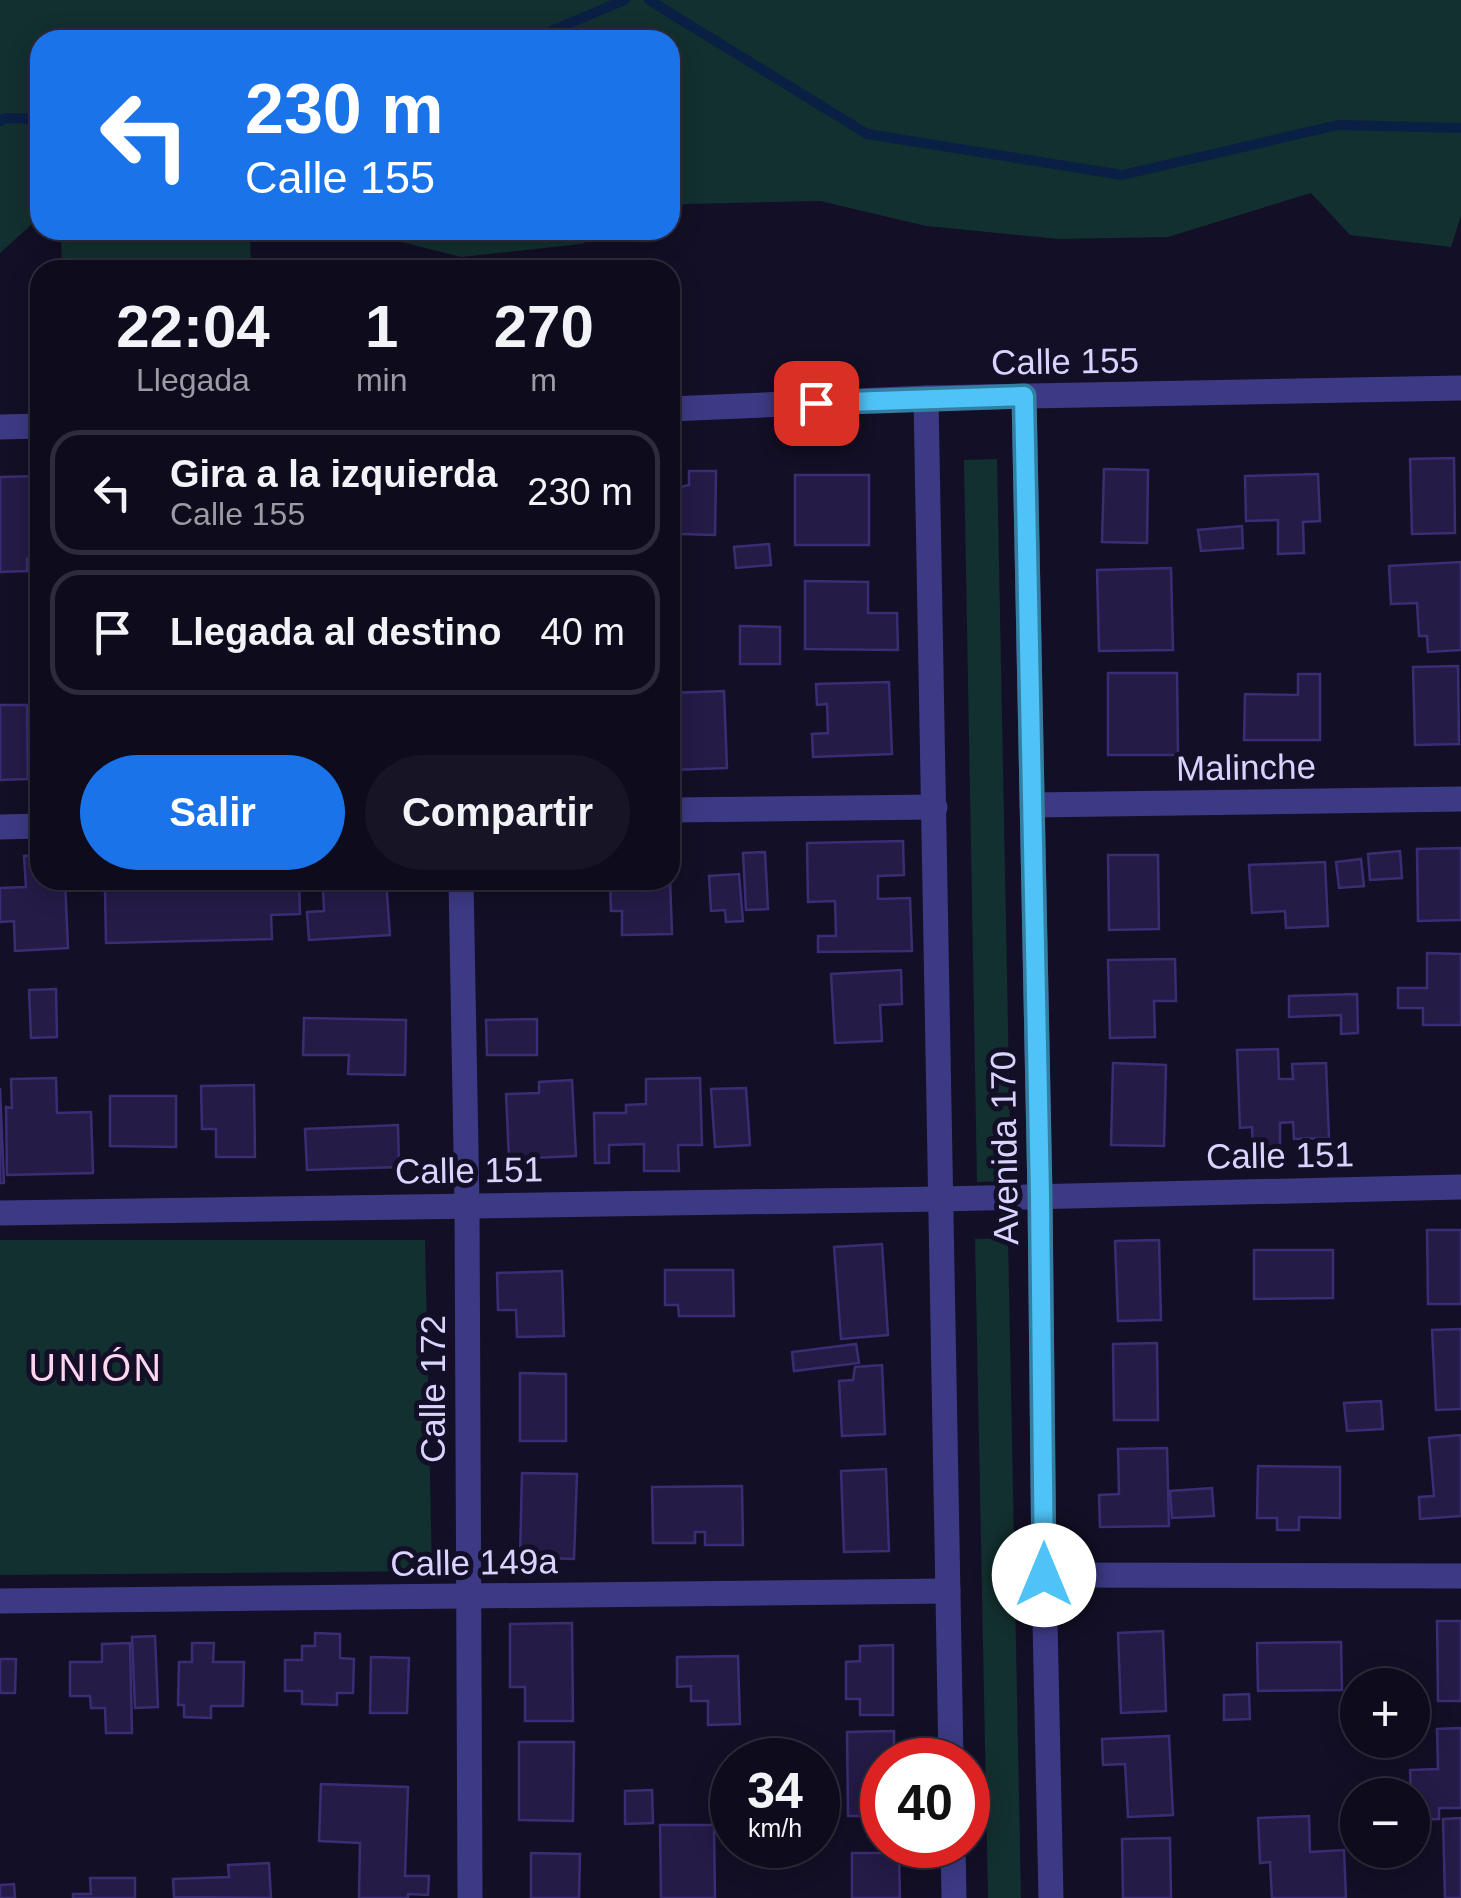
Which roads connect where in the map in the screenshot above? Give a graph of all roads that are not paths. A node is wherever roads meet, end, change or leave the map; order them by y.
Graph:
1 (1461, 388) edge
2 (1024, 396) junction
3 (926, 398) junction
4 (680, 409) edge
5 (30, 426) edge
6 (0, 427) edge
7 (1461, 799) edge
8 (1032, 805) junction
9 (936, 807) junction
10 (680, 810) edge
11 (30, 826) edge
12 (0, 827) edge
13 (461, 890) edge
14 (1461, 1186) edge
15 (1040, 1196) junction
16 (940, 1199) junction
17 (467, 1205) junction
18 (0, 1214) edge
19 (1044, 1575) junction
20 (1461, 1576) edge
21 (948, 1591) junction
22 (468, 1597) junction
23 (0, 1600) edge
24 (951, 1738) edge
25 (953, 1868) edge
26 (470, 1898) edge
27 (954, 1898) edge
28 (1051, 1898) edge

1 - 2 street, Calle 155
2 - 3 street, Calle 155
2 - 8 street, Avenida 170
3 - 4 street, Calle 155
3 - 9 street, Avenida 170
5 - 6 street
7 - 8 street, Malinche
8 - 15 street, Avenida 170
9 - 10 street
9 - 16 street, Avenida 170
11 - 12 street
13 - 17 street, Calle 172
14 - 15 street, Calle 151
15 - 16 street
15 - 19 street, Avenida 170
16 - 17 street, Calle 151
16 - 21 street, Avenida 170
17 - 18 street, Calle 151
17 - 22 street, Calle 172
19 - 20 street
19 - 28 street, Avenida 170
21 - 22 street, Calle 149a
21 - 24 street, Avenida 170
22 - 23 street, Calle 149a
22 - 26 street, Calle 172
25 - 27 street

